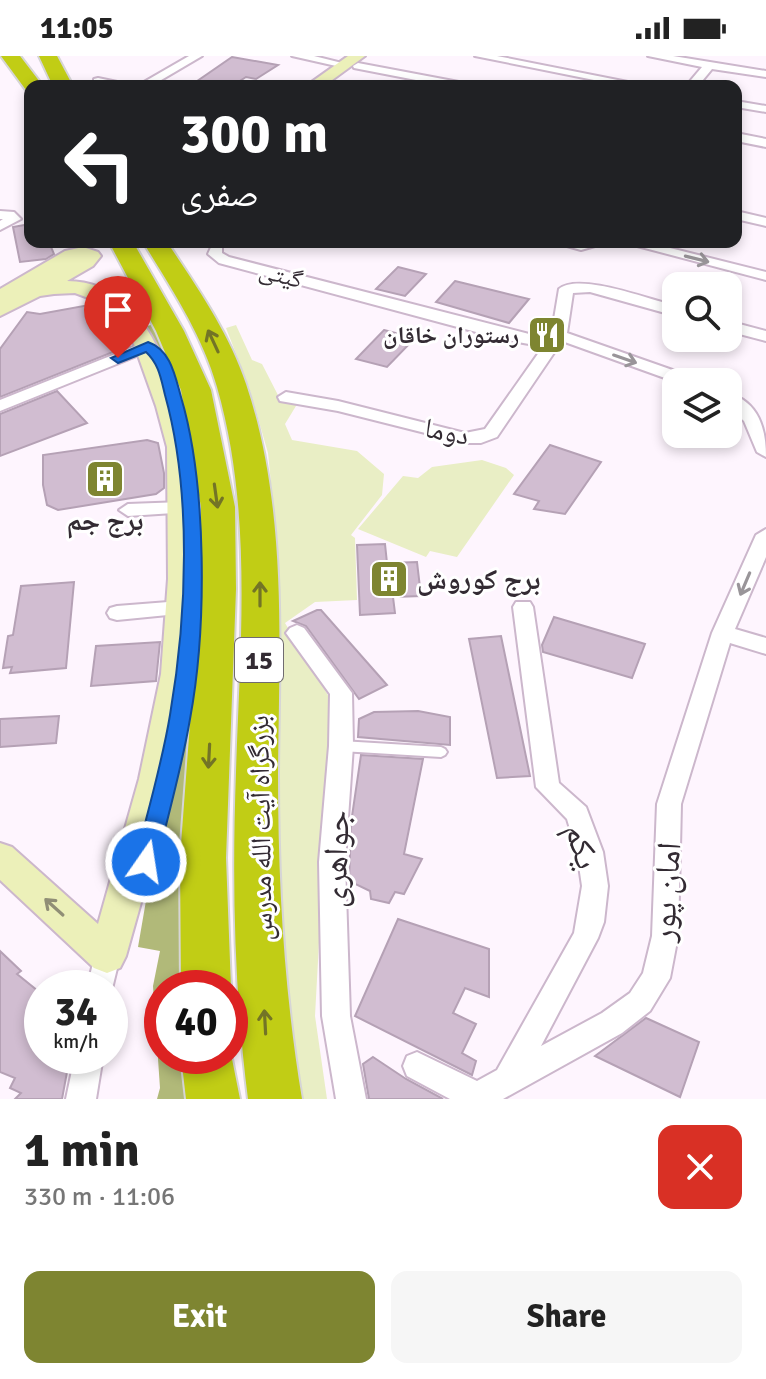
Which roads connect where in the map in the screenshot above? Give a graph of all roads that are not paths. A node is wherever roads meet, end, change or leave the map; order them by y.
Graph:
1 (10, 56) edge
2 (25, 56) edge
3 (48, 56) edge
4 (62, 56) edge
5 (197, 56) edge
6 (297, 56) edge
7 (373, 56) edge
8 (480, 56) edge
9 (653, 56) edge
10 (354, 62) edge
11 (709, 65) junction
12 (575, 74) junction
13 (766, 74) edge
14 (29, 80) edge
15 (32, 80) edge
16 (61, 80) edge
17 (64, 80) edge
18 (154, 80) edge
19 (324, 80) edge
20 (336, 80) edge
21 (436, 80) edge
22 (568, 80) edge
23 (608, 80) edge
24 (697, 80) edge
25 (742, 105) edge
26 (766, 109) edge
27 (742, 138) edge
28 (766, 143) edge
29 (766, 208) edge
30 (742, 212) edge
31 (0, 215) edge
32 (742, 215) edge
33 (766, 222) edge
34 (0, 226) edge
35 (76, 248) edge
36 (124, 248) edge
37 (162, 248) edge
38 (218, 248) edge
39 (653, 248) edge
40 (54, 272) junction
41 (766, 276) edge
42 (92, 284) junction
43 (30, 292) junction
44 (2, 300) edge
45 (662, 307) edge
46 (742, 330) edge
47 (766, 336) edge
48 (550, 337) junction
49 (148, 346) junction
50 (186, 365) junction
51 (662, 372) edge
52 (286, 397) dead end
53 (0, 406) edge
54 (742, 407) edge
55 (759, 419) edge
56 (766, 452) edge
57 (182, 508) junction
58 (128, 510) dead end
59 (766, 535) edge
60 (523, 607) dead end
61 (181, 608) junction
62 (117, 613) dead end
63 (297, 633) dead end
64 (723, 633) junction
65 (766, 646) edge
66 (341, 746) junction
67 (441, 752) dead end
68 (0, 858) edge
69 (102, 970) edge
70 (105, 970) edge
71 (105, 970) edge
72 (206, 970) edge
73 (417, 1066) dead end
74 (86, 1074) edge
75 (210, 1074) edge
76 (509, 1077) junction
77 (81, 1099) edge
78 (213, 1099) edge
79 (275, 1099) edge
80 (351, 1099) edge

1 - 14 highway
2 - 15 highway
3 - 16 highway
4 - 17 highway
5 - 18 street
6 - 10 street
7 - 10 street
8 - 12 street
9 - 11 street
10 - 19 street
10 - 20 street
10 - 21 street
11 - 13 street
11 - 24 street
12 - 22 street
12 - 23 street
25 - 26 street
27 - 28 street
29 - 30 street
31 - 34 street
32 - 33 street
35 - 40 street
36 - 50 highway, بزرگراه آیت الله مدرس / 15
79 -> 37 highway, بزرگراه آیت الله مدرس / 15
38 - 48 street, گیتی
39 -> 41 street
40 - 42 street
40 - 43 street
40 - 44 street
42 - 43 street
42 - 49 street
42 - 50 street
43 - 44 street
45 - 48 street
46 - 47 street
48 -> 51 street, گیتی
48 - 52 street, دوما
49 - 53 street
49 - 57 street
49 - 70 street
50 -> 72 highway, بزرگراه آیت الله مدرس / 15
54 - 55 street
55 - 56 street
57 - 58 street
57 - 61 street
59 -> 64 street, امان پور
60 - 76 street, یکم
61 - 62 street
61 - 71 street
63 - 66 street, جواهری
64 - 65 street
64 - 76 street, امان پور
66 - 67 lane
66 - 80 street, جواهری
69 -> 68 street
73 - 76 street, امان پور
74 - 77 street
75 - 78 highway

